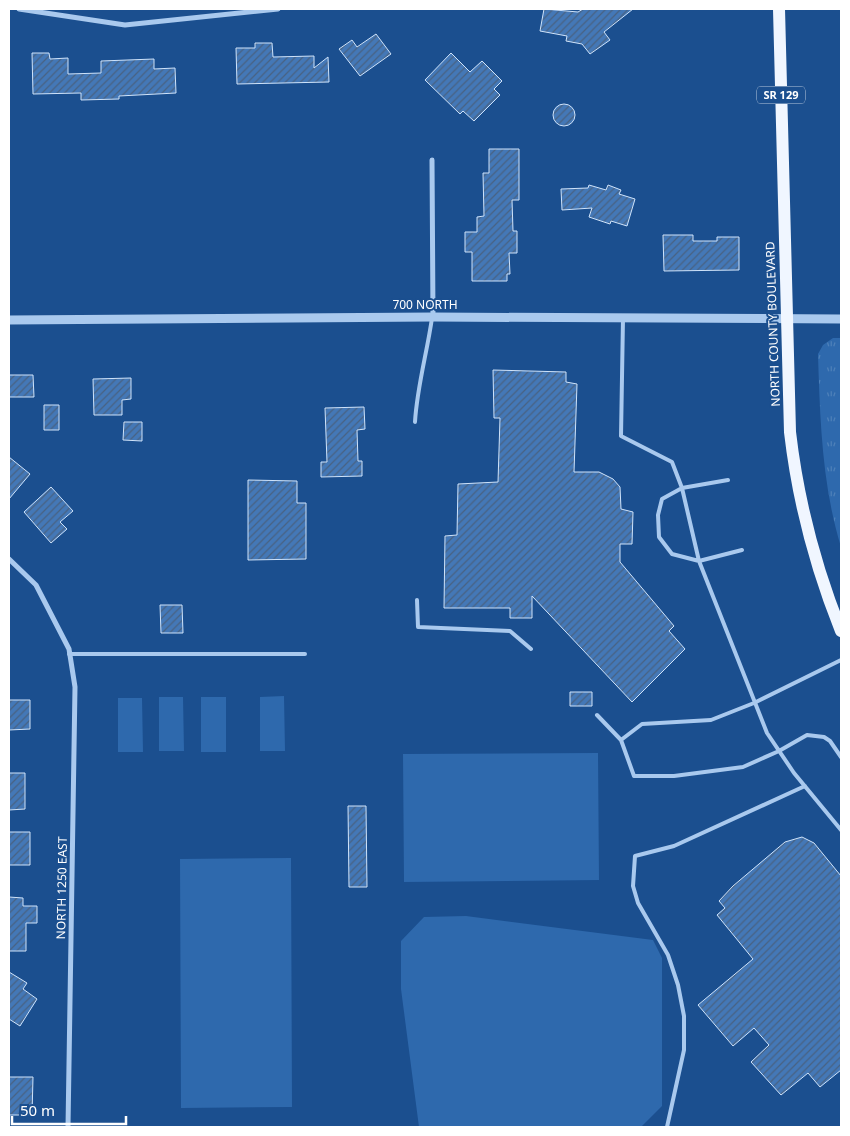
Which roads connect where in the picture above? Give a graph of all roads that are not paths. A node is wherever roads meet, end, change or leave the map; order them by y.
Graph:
1 (19, 9) edge
2 (278, 9) edge
3 (779, 9) edge
4 (432, 160) dead end
5 (433, 317) junction
6 (623, 318) junction
7 (841, 319) edge
8 (9, 320) edge
9 (787, 320) junction
10 (415, 422) dead end
11 (728, 480) dead end
12 (682, 488) junction
13 (742, 550) dead end
14 (9, 559) edge
15 (699, 561) junction
16 (417, 600) dead end
17 (841, 631) edge
18 (531, 649) dead end
19 (69, 652) junction
20 (305, 654) dead end
21 (841, 660) edge
22 (754, 702) junction
23 (597, 715) dead end
24 (621, 740) junction
25 (779, 751) junction
26 (841, 757) edge
27 (805, 786) junction
28 (841, 830) edge
29 (68, 1127) edge
30 (667, 1127) edge

1 - 2 street
3 - 9 main road, NORTH COUNTY BOULEVARD / SR 129
4 - 5 street
5 - 6 street, 700 NORTH
5 - 8 street, 700 NORTH
5 - 10 lane
6 - 9 street, 700 NORTH
6 - 12 lane
7 - 9 street, 700 NORTH
9 - 17 main road, NORTH COUNTY BOULEVARD / SR 129
11 - 12 lane
12 - 15 lane
12 - 15 lane
13 - 15 lane
14 - 19 street, NORTH 1250 EAST
15 - 22 lane
16 - 18 lane
19 - 20 lane
19 - 29 street, NORTH 1250 EAST
21 - 22 lane
22 - 24 lane
22 - 25 lane
23 - 24 lane
24 - 25 lane
25 - 26 lane
25 - 27 lane
27 - 28 lane
27 - 30 lane

